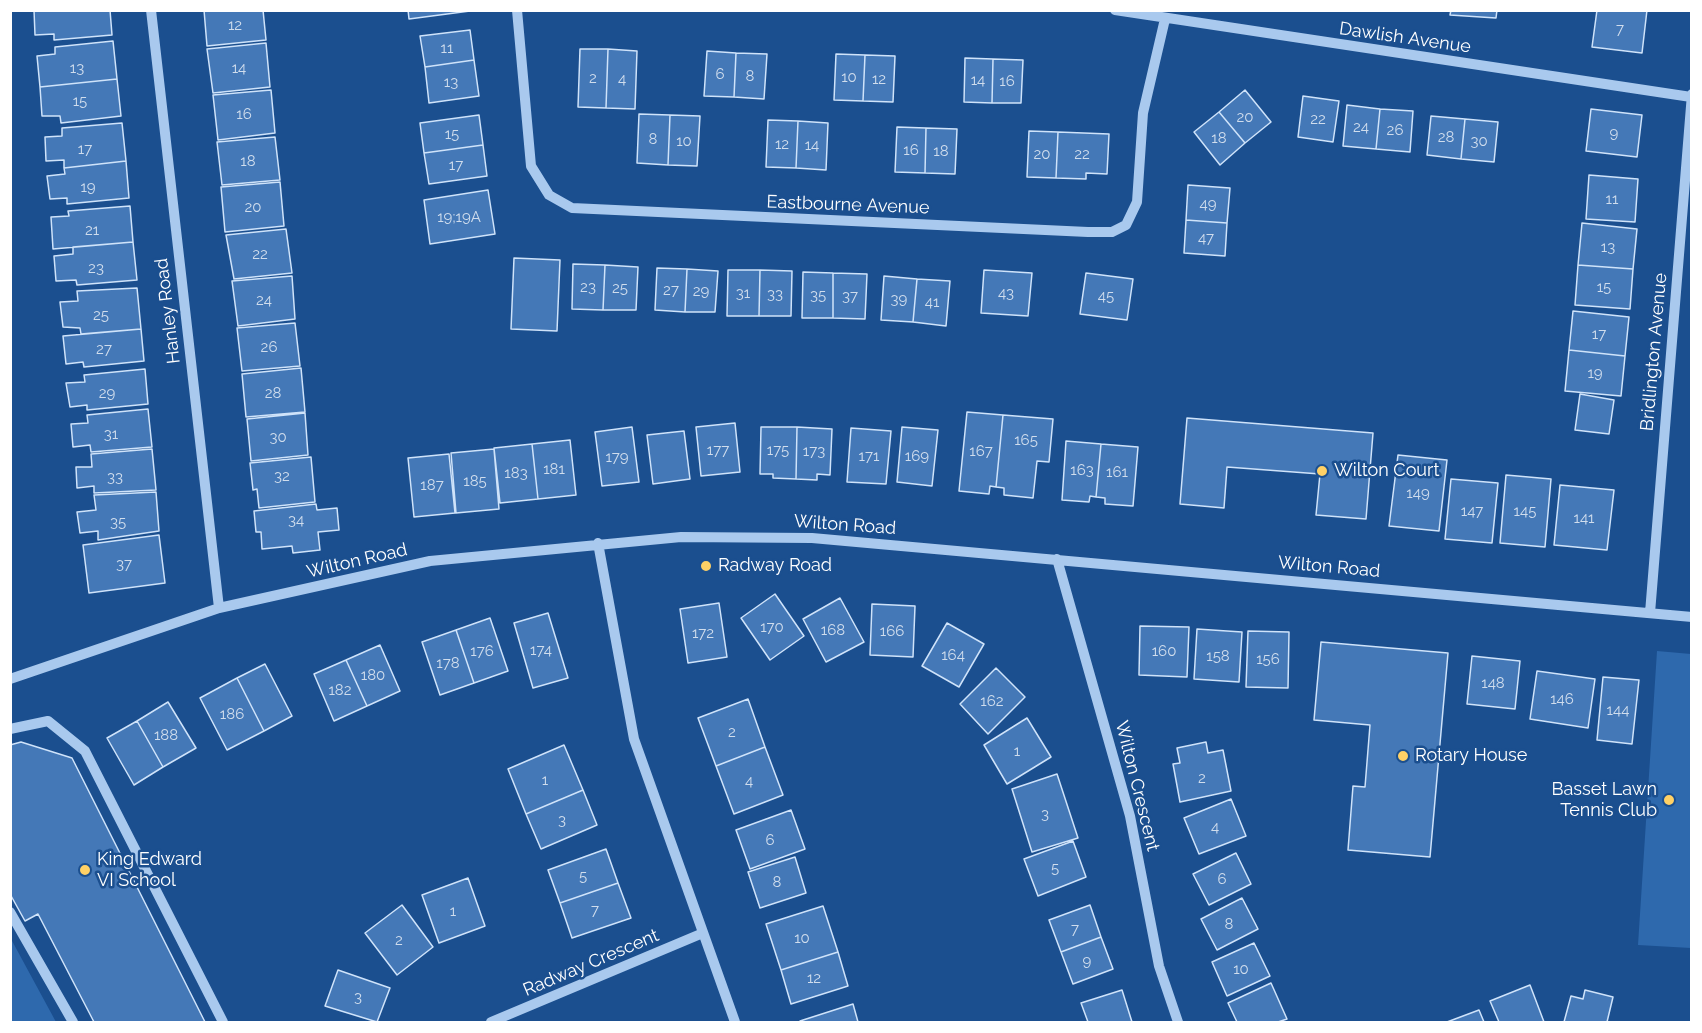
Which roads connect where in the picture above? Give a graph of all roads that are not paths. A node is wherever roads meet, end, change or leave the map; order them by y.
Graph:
1 (151, 10) edge
2 (517, 10) edge
3 (1115, 10) edge
4 (1165, 19) junction
5 (1691, 95) edge
6 (598, 543) junction
7 (1057, 559) junction
8 (219, 608) junction
9 (1650, 613) junction
10 (1692, 617) edge
11 (10, 679) edge
12 (10, 729) edge
13 (10, 912) edge
14 (703, 933) junction
15 (73, 1023) edge
16 (223, 1023) edge
17 (491, 1023) edge
18 (735, 1023) edge
19 (1178, 1023) edge

1 - 8 street, Hanley Road
2 - 4 street, Eastbourne Avenue
3 - 4 street, Dawlish Avenue
4 - 5 street, Dawlish Avenue
5 - 9 street, Bridlington Avenue
6 - 7 street, Wilton Road
6 - 8 street, Wilton Road
6 - 14 street
7 - 9 street, Wilton Road
7 - 19 street, Wilton Crescent
8 - 11 street, Wilton Road
9 - 10 street, Wilton Road
12 - 16 street
13 - 15 street
14 - 17 street, Radway Crescent
14 - 18 street

